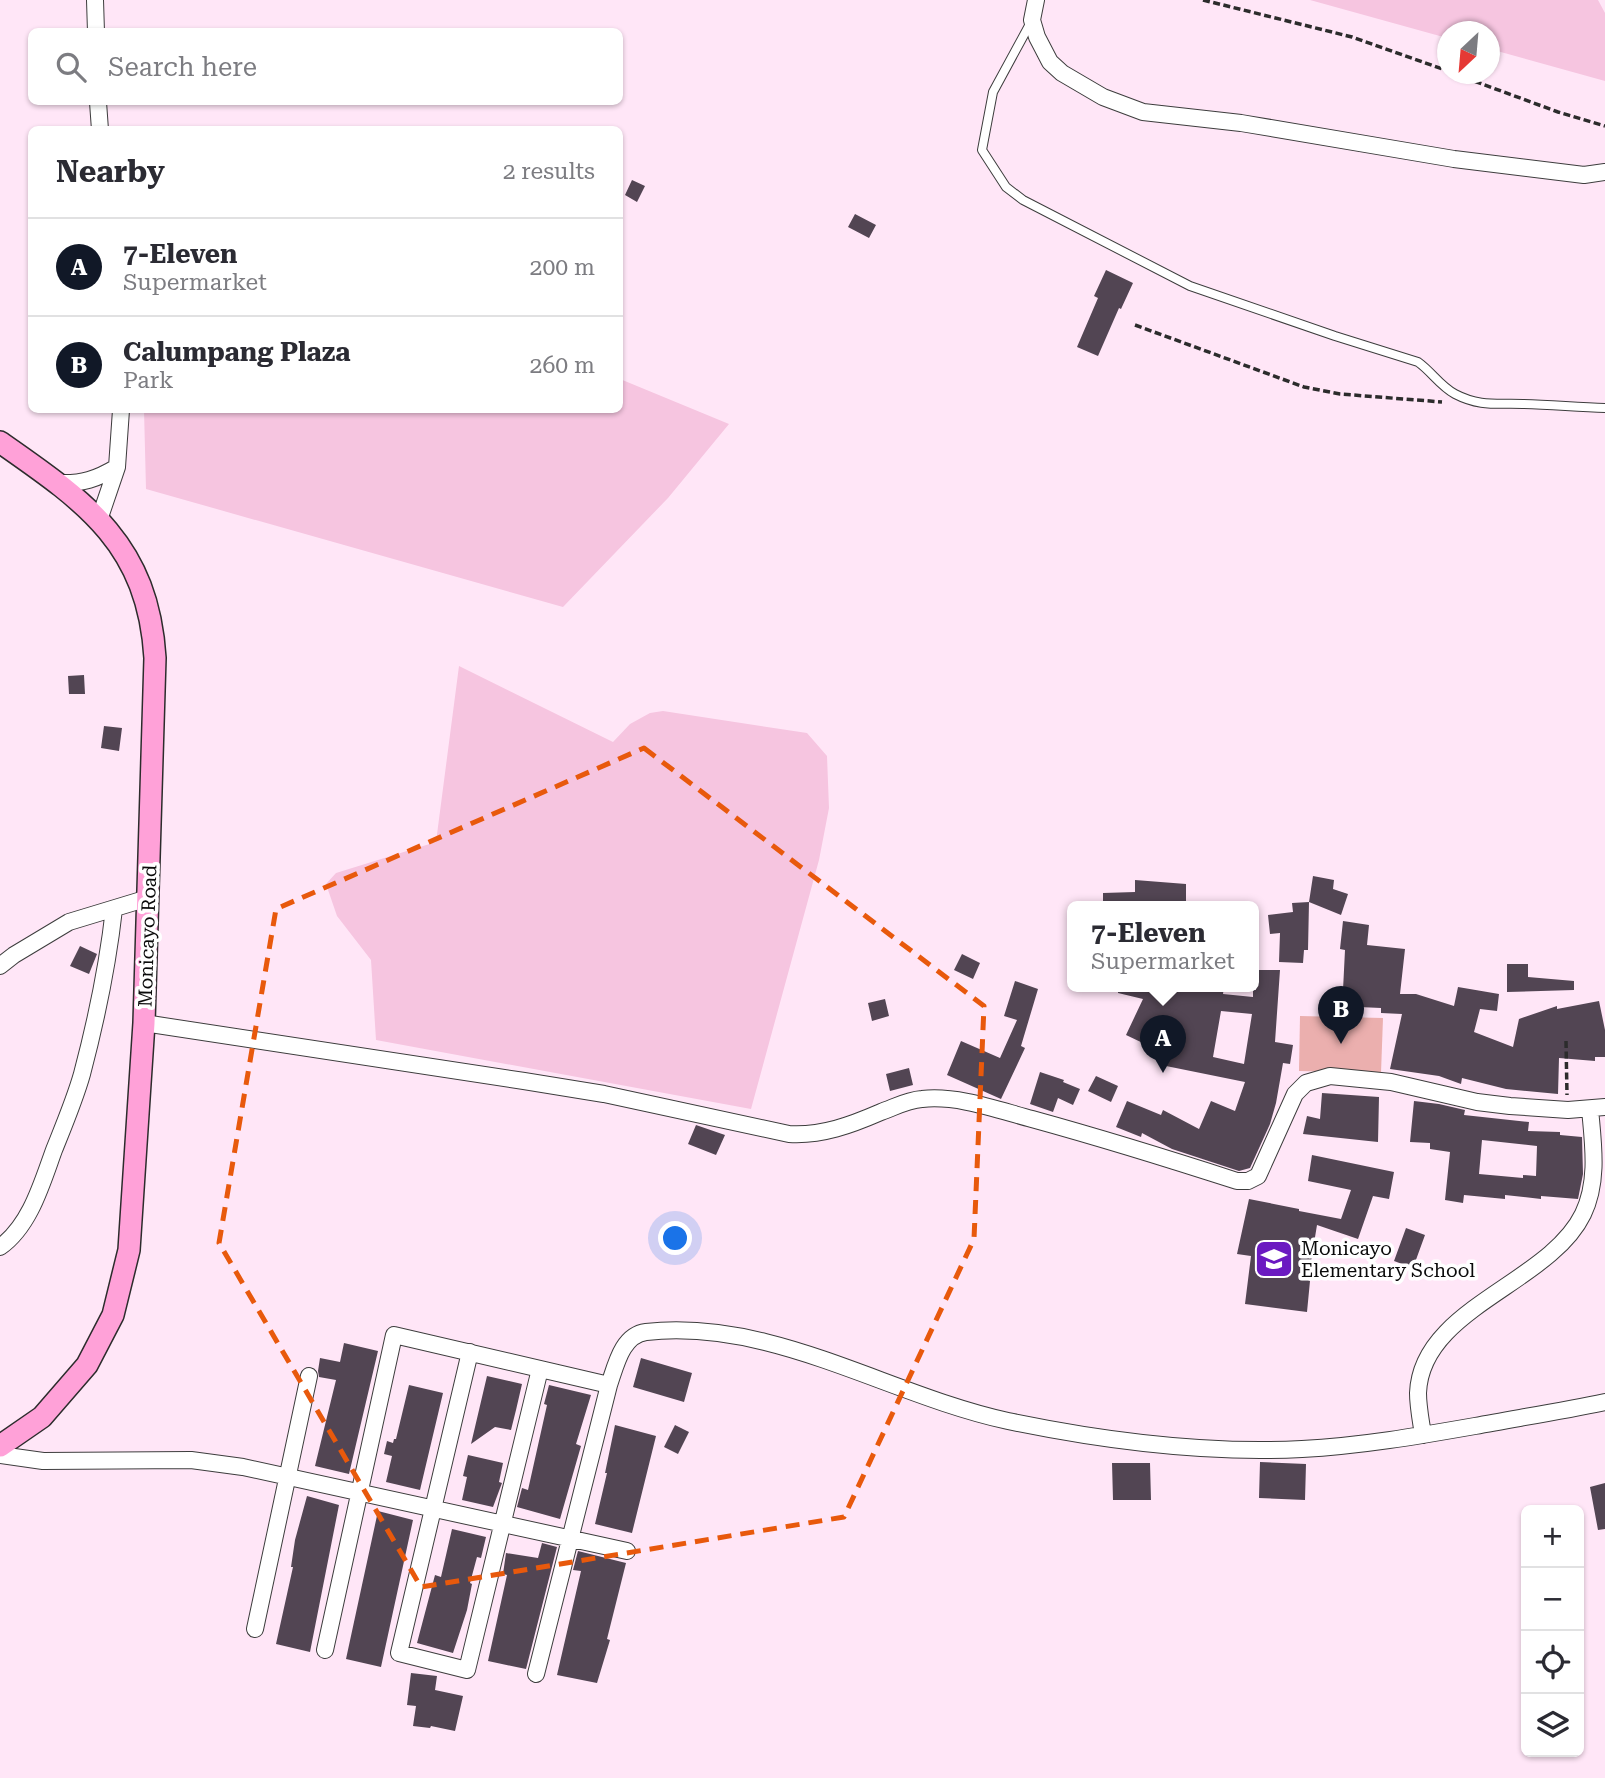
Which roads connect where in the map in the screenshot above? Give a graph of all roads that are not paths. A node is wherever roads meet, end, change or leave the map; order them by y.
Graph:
1 (95, 0) edge
2 (1036, 0) edge
3 (1032, 20) junction
4 (96, 28) edge
5 (98, 105) edge
6 (100, 126) edge
7 (1605, 172) edge
8 (1605, 408) edge
9 (121, 413) edge
10 (0, 442) edge
11 (117, 467) junction
12 (59, 483) junction
13 (99, 520) junction
14 (148, 898) junction
15 (114, 909) junction
16 (0, 966) edge
17 (144, 1023) junction
18 (1597, 1108) edge
19 (0, 1247) edge
20 (470, 1352) junction
21 (540, 1369) junction
22 (309, 1376) dead end
23 (609, 1385) junction
24 (1605, 1402) edge
25 (1423, 1435) junction
26 (0, 1446) edge
27 (0, 1455) edge
28 (287, 1476) junction
29 (359, 1492) junction
30 (433, 1508) junction
31 (502, 1524) junction
32 (570, 1539) junction
33 (627, 1552) dead end
34 (255, 1629) dead end
35 (325, 1650) dead end
36 (536, 1674) dead end

1 - 4 street
2 - 3 street
3 - 7 street
3 - 8 lane
5 - 6 street
9 - 11 street
10 - 12 main road, Monicayo Road
11 - 12 street
11 - 13 street
12 - 13 main road, Monicayo Road
13 - 14 main road, Monicayo Road
14 - 15 street
14 - 17 main road, Monicayo Road
15 - 16 street
15 - 19 street
17 - 18 street
17 - 26 main road, Monicayo Road
18 - 25 street
20 - 21 street
20 - 29 street
20 - 30 street
21 - 23 street
21 - 31 street
22 - 28 street
23 - 25 street
23 - 32 street
24 - 25 street
27 - 28 street
28 - 29 street
28 - 34 street
29 - 30 street
29 - 35 street
30 - 31 street
30 - 31 street
31 - 32 street
32 - 33 street
32 - 36 street

